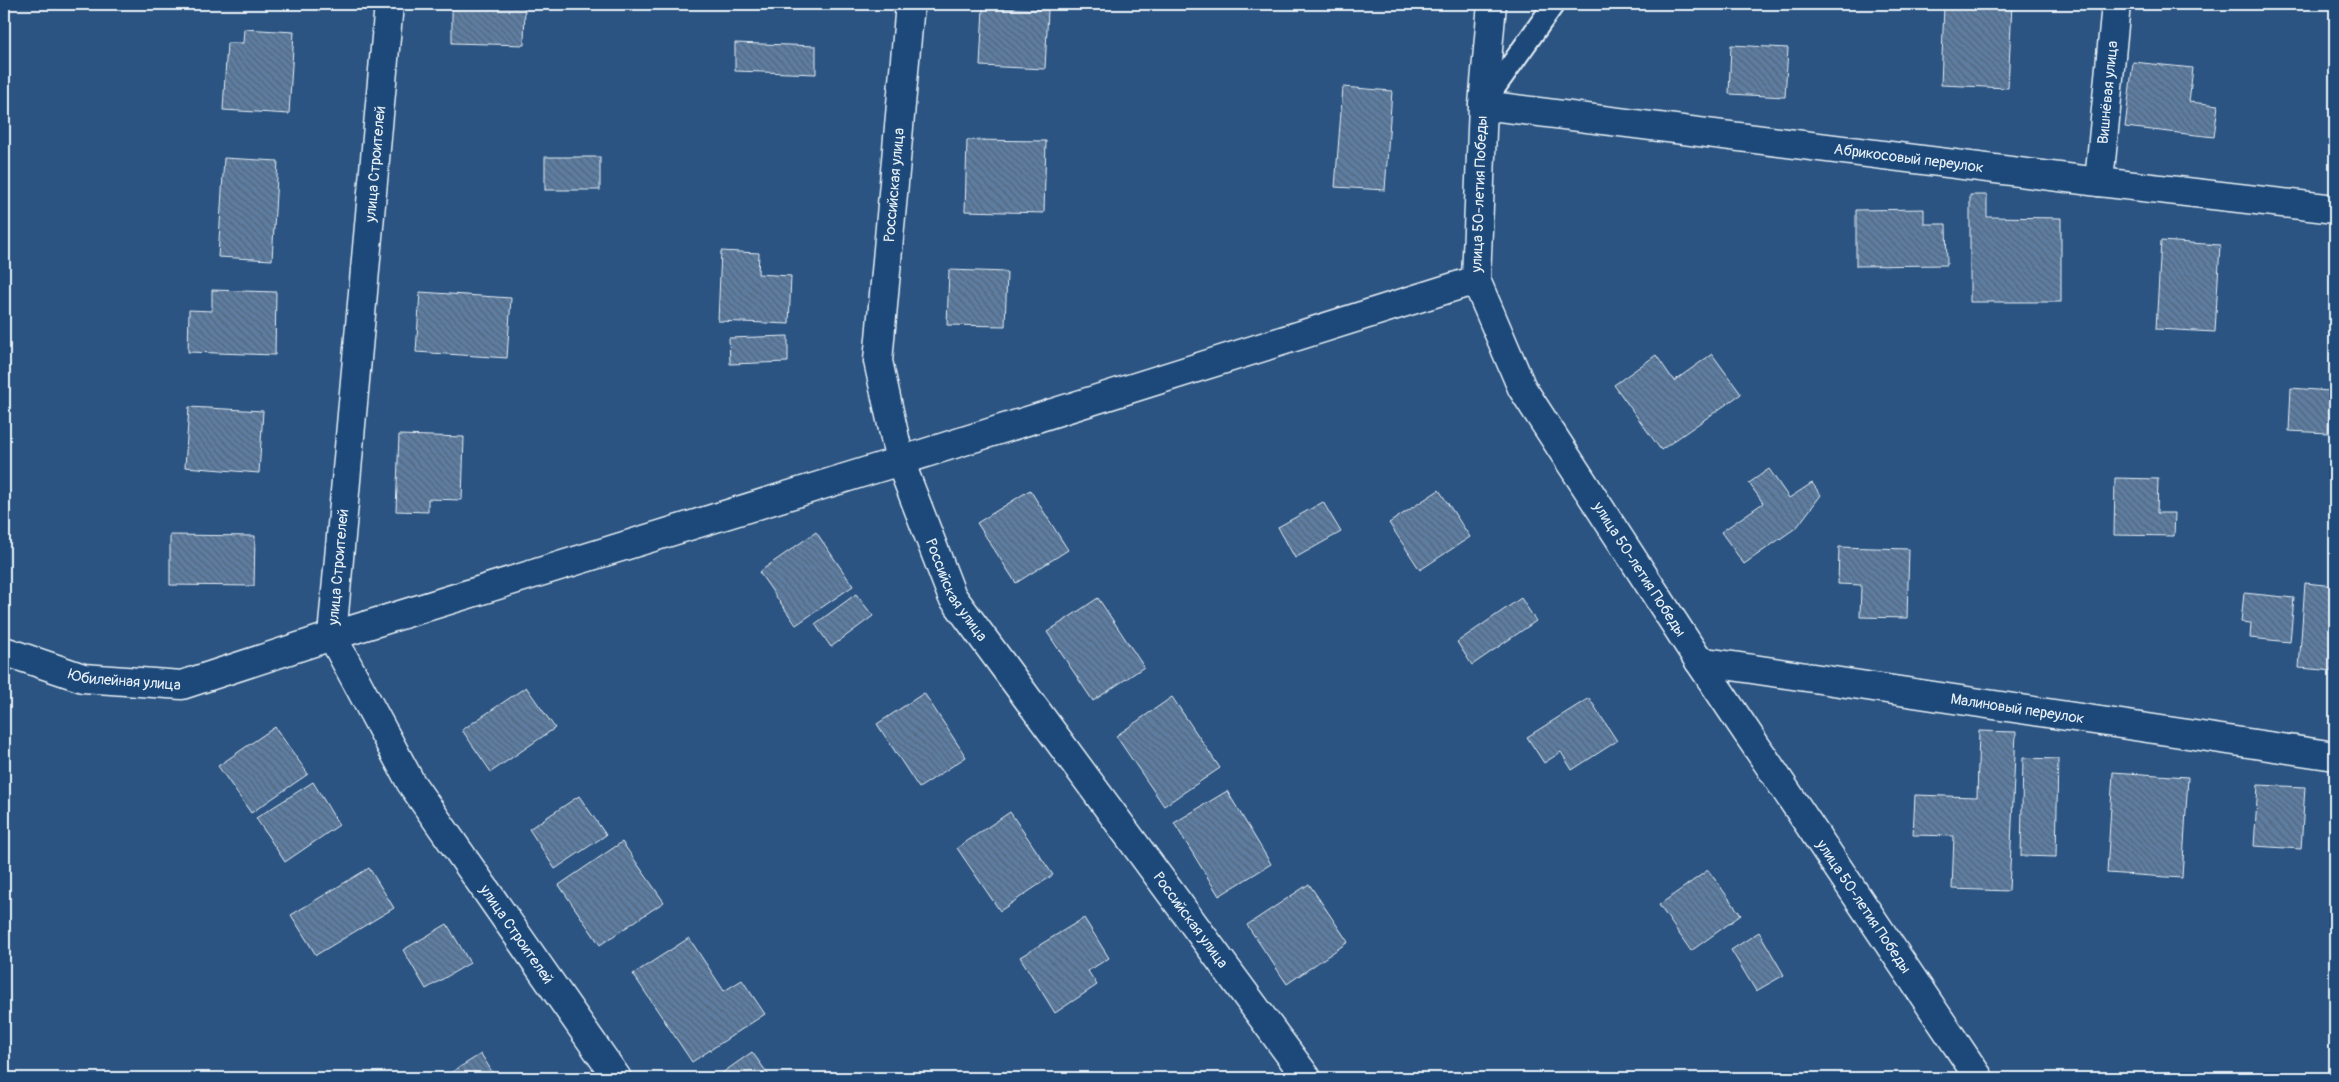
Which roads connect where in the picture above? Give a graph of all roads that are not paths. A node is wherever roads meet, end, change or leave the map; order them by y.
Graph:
1 (389, 4) edge
2 (910, 4) edge
3 (1492, 4) edge
4 (1554, 4) edge
5 (2116, 4) edge
6 (1483, 105) junction
7 (2100, 182) junction
8 (2335, 209) edge
9 (1476, 280) junction
10 (900, 462) junction
11 (332, 636) junction
12 (4, 652) edge
13 (1699, 661) junction
14 (2335, 756) edge
15 (617, 1078) edge
16 (1307, 1078) edge
17 (1979, 1078) edge

1 - 11 street, улица Строителей
2 - 10 street, Российская улица
3 - 6 street, улица 50-летия Победы
4 - 6 lane
5 - 7 street, Вишнёвая улица
6 - 7 street, Абрикосовый переулок
6 - 9 street, улица 50-летия Победы
7 - 8 street, Абрикосовый переулок
9 - 10 street, Юбилейная улица
9 - 13 street, улица 50-летия Победы
10 - 11 street, Юбилейная улица
10 - 16 street, Российская улица
11 - 12 street, Юбилейная улица
11 - 15 street, улица Строителей
13 - 14 street, Малиновый переулок
13 - 17 street, улица 50-летия Победы

